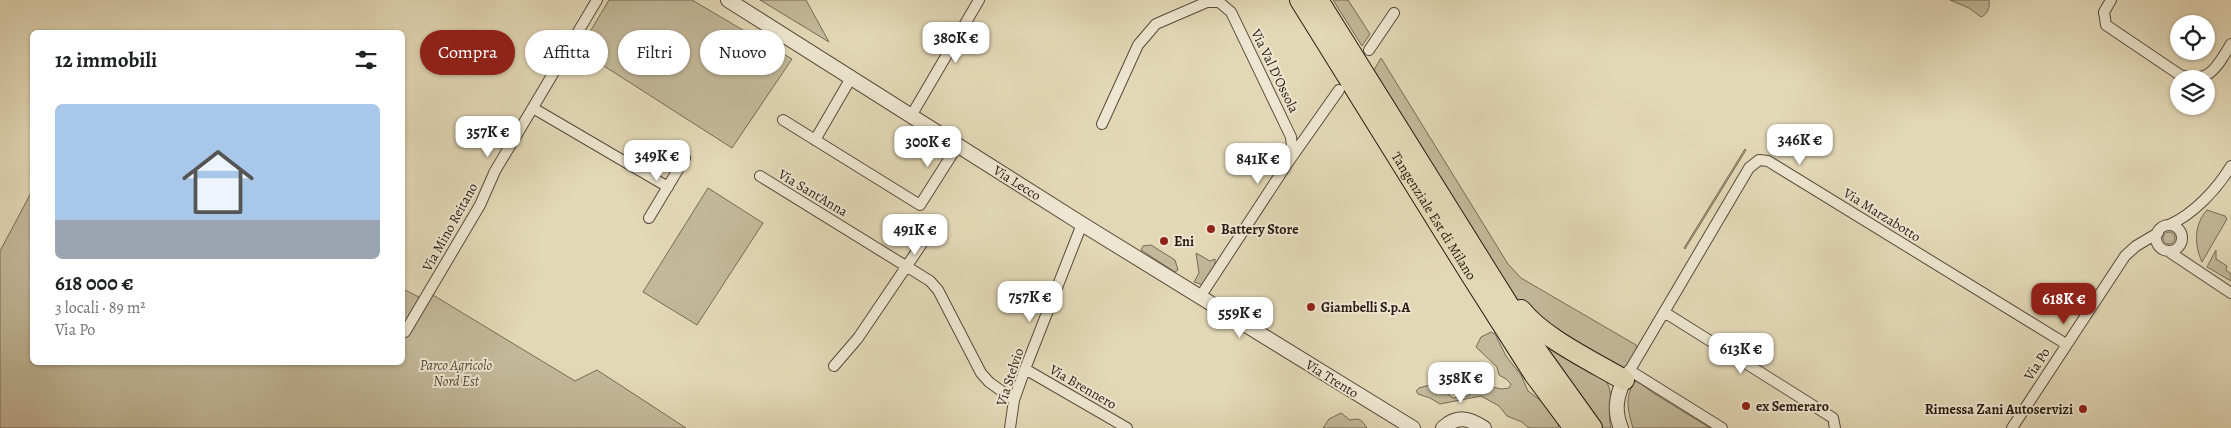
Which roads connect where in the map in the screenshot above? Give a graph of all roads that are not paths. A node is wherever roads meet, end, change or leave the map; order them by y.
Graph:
1 (597, 0) edge
2 (728, 0) edge
3 (979, 0) edge
4 (1300, 0) edge
5 (1318, 0) edge
6 (2111, 0) edge
7 (1394, 13) dead end
8 (2231, 44) edge
9 (1369, 50) dead end
10 (851, 78) junction
11 (1339, 90) dead end
12 (533, 108) junction
13 (911, 116) junction
14 (783, 120) dead end
15 (1102, 124) dead end
16 (815, 140) junction
17 (958, 145) junction
18 (685, 158) dead end
19 (1289, 161) junction
20 (2231, 166) edge
21 (760, 176) dead end
22 (668, 188) junction
23 (2188, 213) junction
24 (649, 218) dead end
25 (1456, 222) junction
26 (1082, 224) junction
27 (2169, 225) junction
28 (2158, 233) junction
29 (2182, 236) junction
30 (923, 242) dead end
31 (2140, 244) junction
32 (2164, 249) junction
33 (907, 266) junction
34 (2196, 270) junction
35 (2231, 293) edge
36 (1200, 297) junction
37 (1664, 312) junction
38 (405, 330) edge
39 (2066, 344) junction
40 (834, 366) dead end
41 (1025, 369) junction
42 (1626, 375) junction
43 (1014, 400) junction
44 (1571, 424) edge
45 (1010, 428) edge
46 (1127, 428) edge
47 (1413, 428) edge
48 (1443, 428) edge
49 (1484, 428) edge
50 (1592, 428) edge
51 (1621, 428) edge
52 (1722, 428) edge
53 (1835, 428) edge
54 (2012, 428) edge

1 - 12 street, Via Mino Reitano
2 - 10 street, Via Lecco
3 - 13 street
4 - 44 highway, Tangenziale Est di Milano
5 - 25 highway, Tangenziale Est di Milano
6 - 8 street
7 - 9 street
10 - 13 street, Via Lecco
10 - 16 street
11 - 19 street
12 - 22 street
12 - 38 street, Via Mino Reitano
13 - 17 street, Via Lecco
14 - 16 street
15 - 19 street, Via Val D'Ossola
16 - 17 street
17 - 26 street, Via Lecco
18 - 22 street
19 - 36 street
20 - 23 street
21 - 33 street, Via Sant'Anna
22 - 24 street
23 - 27 street
23 - 29 street
25 - 42 highway
25 - 50 highway, Tangenziale Est di Milano
26 - 36 street, Via Trento
26 - 41 street, Via Stelvio
27 - 28 street
27 - 29 street
28 - 31 street, Via Po
28 - 32 street
29 - 32 street
29 - 34 street
30 - 33 street
31 - 32 street
31 - 39 street, Via Po
32 - 34 street
33 - 40 street
33 - 43 street, Via Sant'Anna
34 - 35 street
36 - 47 street, Via Trento
37 - 39 street, Via Marzabotto
37 - 42 street, Via Marzabotto
37 - 53 street
39 - 54 street, Via Po
41 - 43 street, Via Stelvio
41 - 46 street, Via Brennero
42 - 51 street
42 - 52 street
43 - 45 street, Via Stelvio
48 - 49 street

